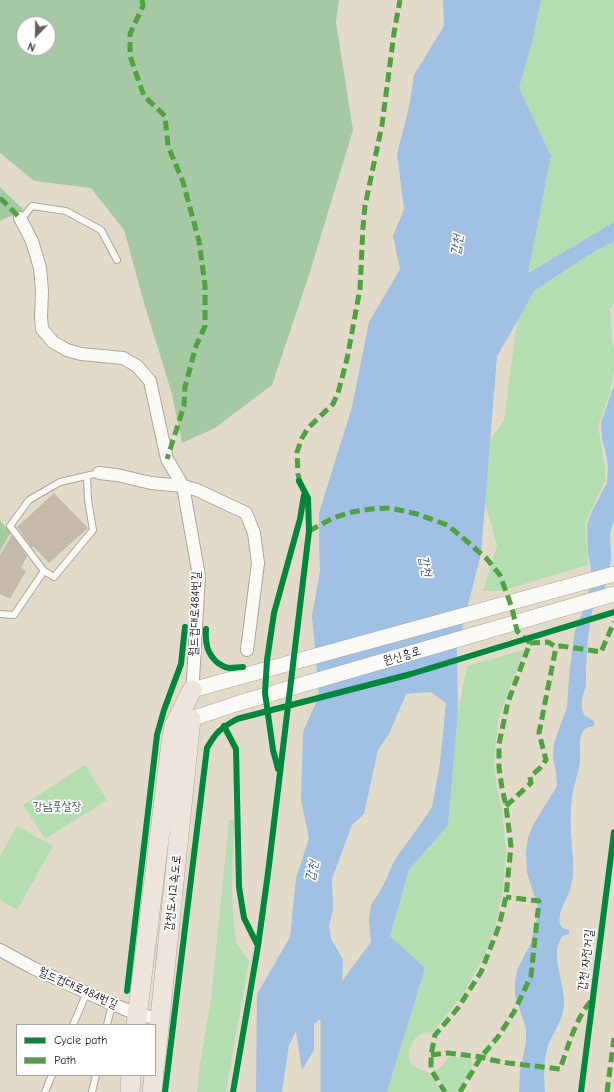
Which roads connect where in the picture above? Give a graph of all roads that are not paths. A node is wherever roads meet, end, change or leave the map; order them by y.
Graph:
1 (21, 219) joint
2 (116, 260) dead end
3 (99, 473) joint
4 (87, 476) junction
5 (183, 486) junction
6 (44, 571) junction
7 (614, 574) edge
8 (614, 594) edge
9 (0, 614) edge
10 (247, 650) dead end
11 (192, 690) junction
12 (191, 719) junction
13 (0, 950) edge
14 (86, 992) junction
15 (112, 1004) junction
16 (137, 1019) edge
17 (160, 1019) junction
18 (73, 1024) edge
19 (107, 1024) edge
20 (156, 1057) edge
21 (52, 1076) edge
22 (96, 1076) edge
23 (131, 1076) edge
24 (154, 1076) edge
25 (46, 1092) edge
26 (92, 1092) edge
27 (130, 1092) edge
28 (152, 1092) edge

1 - 2 lane
1 - 5 street, 월드컵대로484번길
3 - 4 lane
3 - 5 street
4 - 6 lane
4 - 6 lane
5 - 10 street
5 - 11 street, 월드컵대로484번길
6 - 9 lane
7 - 11 street, 원신흥로
8 - 12 street, 원신흥로
11 - 12 street, 월드컵대로484번길
11 - 16 main road, 갑천도시고속도로
12 - 17 main road, 갑천도시고속도로
13 - 14 street, 월드컵대로484번길
14 - 15 street, 월드컵대로484번길
14 - 18 lane
15 - 16 street, 월드컵대로484번길
15 - 19 lane
16 - 17 street, 월드컵대로484번길
17 - 20 main road, 갑천도시고속도로
21 - 25 lane
22 - 26 lane
23 - 27 main road
24 - 28 main road

